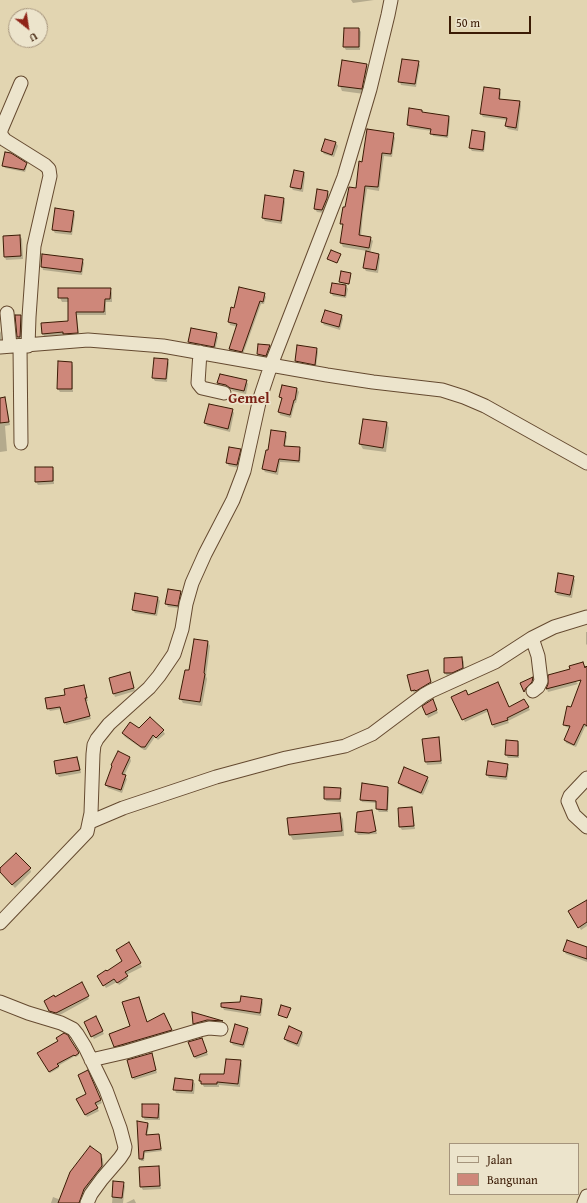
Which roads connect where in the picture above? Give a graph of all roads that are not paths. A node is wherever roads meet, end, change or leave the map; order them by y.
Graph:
1 (391, 0) edge
2 (21, 83) dead end
3 (7, 313) dead end
4 (15, 346) edge
5 (200, 352) junction
6 (271, 365) junction
7 (224, 393) dead end
8 (21, 443) dead end
9 (587, 462) edge
10 (587, 617) edge
11 (532, 638) junction
12 (533, 691) dead end
13 (587, 778) edge
14 (90, 822) junction
15 (587, 827) edge
16 (0, 923) edge
17 (0, 1002) edge
18 (221, 1029) dead end
19 (91, 1060) junction
20 (587, 1196) edge
21 (87, 1203) edge
22 (584, 1203) edge

1 - 6 street
2 - 4 street
3 - 4 street
4 - 5 street
4 - 8 street
5 - 6 street
5 - 7 street
6 - 9 street
6 - 14 street
10 - 11 street
11 - 12 street
11 - 14 street
13 - 15 street
14 - 16 street
17 - 19 street
18 - 19 street
19 - 21 street
20 - 22 street

